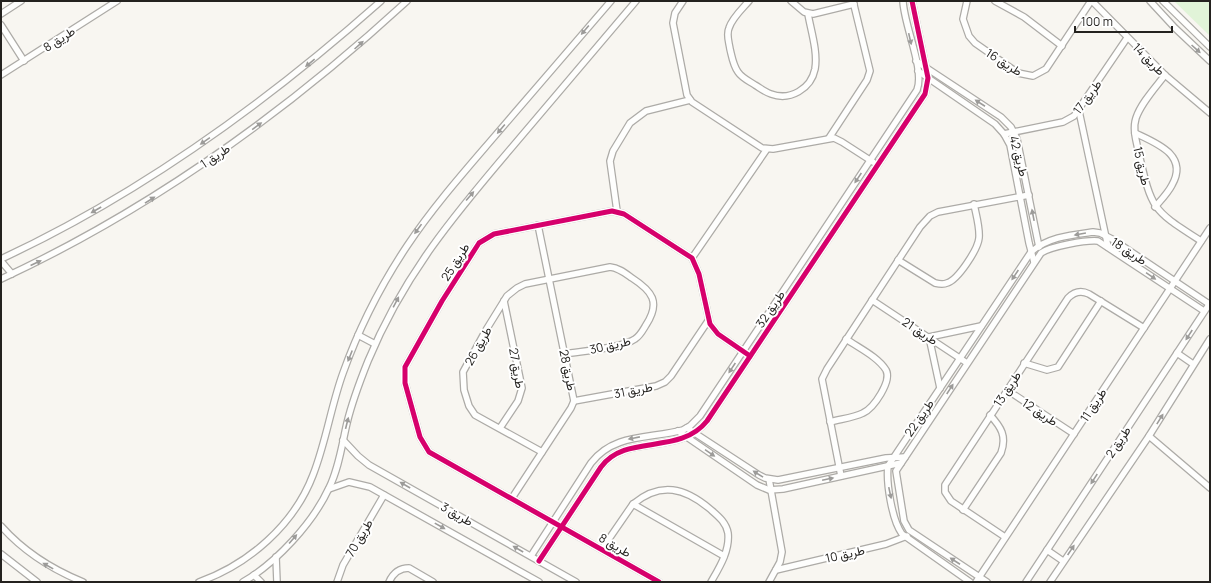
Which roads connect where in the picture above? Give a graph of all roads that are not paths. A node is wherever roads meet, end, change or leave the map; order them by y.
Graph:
1 (21, 1) edge
2 (117, 1) edge
3 (381, 1) edge
4 (407, 1) edge
5 (611, 1) edge
6 (636, 1) edge
7 (683, 1) edge
8 (749, 1) edge
9 (791, 1) edge
10 (903, 1) edge
11 (912, 1) edge
12 (967, 1) edge
13 (995, 1) edge
14 (1092, 1) edge
15 (1150, 1) edge
16 (1163, 1) edge
17 (853, 2) edge
18 (1, 14) edge
19 (808, 14) junction
20 (1, 25) edge
21 (1127, 38) junction
22 (1062, 46) junction
23 (1210, 47) edge
24 (24, 61) junction
25 (916, 61) junction
26 (1210, 61) edge
27 (927, 68) junction
28 (918, 71) junction
29 (1, 75) edge
30 (1165, 75) junction
31 (928, 78) junction
32 (690, 100) junction
33 (1079, 111) junction
34 (1210, 113) edge
35 (1014, 132) junction
36 (1135, 133) junction
37 (1004, 134) junction
38 (830, 138) junction
39 (767, 149) junction
40 (870, 160) junction
41 (878, 165) junction
42 (1029, 195) junction
43 (1020, 196) junction
44 (974, 204) junction
45 (1155, 207) junction
46 (617, 211) junction
47 (538, 225) junction
48 (1210, 228) edge
49 (1106, 236) junction
50 (1201, 241) junction
51 (1039, 245) junction
52 (1108, 247) junction
53 (1031, 252) junction
54 (1041, 253) junction
55 (692, 258) junction
56 (1, 260) edge
57 (898, 260) junction
58 (1034, 262) junction
59 (12, 274) junction
60 (1, 279) edge
61 (550, 279) junction
62 (1175, 281) junction
63 (1170, 289) junction
64 (872, 300) junction
65 (504, 301) junction
66 (1101, 301) junction
67 (1210, 304) edge
68 (1204, 312) junction
69 (708, 321) junction
70 (981, 326) junction
71 (1144, 328) junction
72 (358, 336) junction
73 (929, 337) junction
74 (846, 339) junction
75 (1210, 339) edge
76 (375, 344) junction
77 (744, 351) junction
78 (1177, 353) junction
79 (565, 354) junction
80 (750, 356) junction
81 (960, 357) junction
82 (967, 363) junction
83 (1024, 363) junction
84 (1193, 364) junction
85 (940, 388) junction
86 (1007, 390) junction
87 (574, 401) junction
88 (990, 415) junction
89 (830, 422) junction
90 (500, 428) junction
91 (687, 428) junction
92 (678, 431) junction
93 (695, 434) junction
94 (1074, 434) junction
95 (1149, 436) junction
96 (688, 438) junction
97 (343, 440) junction
98 (542, 452) junction
99 (893, 457) junction
100 (905, 457) junction
101 (901, 463) junction
102 (888, 466) junction
103 (840, 468) junction
104 (841, 476) junction
105 (769, 480) junction
106 (1210, 488) edge
107 (329, 489) junction
108 (771, 490) junction
109 (384, 495) junction
110 (512, 498) junction
111 (633, 504) junction
112 (963, 510) junction
113 (554, 521) junction
114 (1, 526) edge
115 (562, 526) junction
116 (912, 532) junction
117 (905, 538) junction
118 (1005, 538) junction
119 (602, 549) junction
120 (1047, 550) junction
121 (1, 554) edge
122 (531, 556) junction
123 (724, 556) junction
124 (276, 557) junction
125 (539, 560) junction
126 (1063, 561) junction
127 (776, 570) junction
128 (254, 575) junction
129 (978, 579) edge
130 (37, 582) edge
131 (83, 582) edge
132 (199, 582) edge
133 (243, 582) edge
134 (261, 582) edge
135 (277, 582) edge
136 (337, 582) edge
137 (389, 582) edge
138 (433, 582) edge
139 (539, 582) edge
140 (576, 582) edge
141 (659, 582) edge
142 (711, 582) edge
143 (769, 582) edge
144 (970, 582) edge
145 (987, 582) edge
146 (1026, 582) edge
147 (1050, 582) edge

1 - 18 street
2 - 24 street, طريق 8
3 -> 56 street, طريق 1
59 -> 4 street, طريق 1
5 -> 72 street
76 -> 6 street
7 - 32 street
8 - 19 street
9 - 19 street
10 -> 25 street, طريق 32
11 - 27 street, طريق 32
12 - 22 street, طريق 16
13 - 22 street
14 - 21 street, طريق 14
14 - 22 street, طريق 16
15 -> 26 street
16 - 23 street
17 - 19 street
17 - 38 street
20 - 24 street
21 - 30 street, طريق 14
21 - 33 street, طريق 17
24 - 29 street, طريق 8
25 - 27 street, طريق 42
25 - 28 street, طريق 32
27 - 31 street, طريق 32
35 -> 27 street, طريق 42
28 - 31 street, طريق 42
28 - 40 street, طريق 32
30 - 34 street, طريق 14
30 - 36 street, طريق 15
31 - 37 street, طريق 42
31 - 41 street, طريق 32
32 - 39 street
32 - 46 street
33 - 35 street, طريق 17
33 - 49 street
35 - 37 street, طريق 17
35 - 42 street, طريق 42
36 - 45 street, طريق 15
36 - 45 street
37 - 43 street, طريق 42
38 - 39 street
38 - 40 street
39 - 55 street
40 - 41 street
40 -> 77 street, طريق 32
41 - 80 street, طريق 32
42 - 43 street
51 -> 42 street, طريق 42
43 - 44 street
43 - 53 street, طريق 42
44 - 57 street
44 - 57 street
45 - 50 street, طريق 15
46 - 47 street, طريق 25
46 - 55 street
47 - 61 street, طريق 28
47 - 110 street, طريق 25
48 - 50 street, طريق 11
49 -> 51 street, طريق 18
49 - 52 street
49 - 62 street, طريق 18
50 - 62 street, طريق 11
51 - 53 street, طريق 22
51 - 54 street, طريق 42
52 - 54 street, طريق 18
52 -> 63 street, طريق 18
53 - 58 street, طريق 42
53 -> 70 street, طريق 22
54 - 58 street, طريق 22
55 - 69 street
56 - 59 street
57 - 64 street
58 - 82 street, طريق 22
59 - 60 street, طريق 1
61 - 65 street, طريق 26
61 - 79 street, طريق 28
61 - 79 street, طريق 30
62 - 63 street, طريق 11
62 - 67 street, طريق 18
63 - 68 street, طريق 18
63 - 71 street, طريق 11
64 - 73 street, طريق 21
64 - 74 street
65 - 90 street, طريق 27
65 - 90 street, طريق 26
66 - 71 street, طريق 13
66 - 83 street
66 - 83 street, طريق 13
67 - 68 street, طريق 2
68 -> 78 street, طريق 2
69 - 77 street
69 - 87 street, طريق 31
70 - 73 street
70 - 81 street, طريق 22
71 - 94 street, طريق 11
72 - 76 street
72 -> 132 street
73 - 81 street, طريق 21
73 - 85 street
74 - 89 street
74 - 89 street
75 - 84 street, طريق 2
97 -> 76 street
77 - 80 street
77 -> 91 street, طريق 32
78 - 84 street
78 -> 120 street, طريق 2
79 - 87 street, طريق 28
80 - 93 street, طريق 32
81 - 82 street, طريق 21
81 - 85 street, طريق 22
100 -> 82 street, طريق 22
83 - 86 street, طريق 13
95 -> 84 street, طريق 2
85 - 99 street, طريق 22
86 - 88 street, طريق 13
86 - 94 street, طريق 12
87 - 98 street, طريق 28
88 - 112 street
88 - 112 street, طريق 13
89 - 103 street
90 - 98 street, طريق 26
91 - 92 street, طريق 32
91 - 93 street
92 - 96 street
92 -> 113 street, طريق 32
93 - 96 street, طريق 32
105 -> 93 street
94 - 118 street, طريق 11
95 - 106 street
126 -> 95 street, طريق 2
96 -> 108 street
96 - 115 street, طريق 32
97 - 107 street
122 -> 97 street, طريق 3
98 - 110 street, طريق 28
99 - 100 street
99 - 102 street, طريق 22
99 - 103 street
100 - 101 street, طريق 22
101 - 102 street
101 - 116 street, طريق 22
102 - 104 street
102 -> 117 street
103 - 104 street
103 - 105 street
108 -> 104 street
105 - 108 street
107 - 109 street, طريق 3
124 -> 107 street
108 - 127 street
109 - 136 street, طريق 70
109 -> 139 street, طريق 3
110 - 113 street, طريق 25
111 - 119 street
111 - 123 street
111 - 123 street
112 - 118 street, طريق 13
113 - 115 street, طريق 25
113 - 122 street, طريق 32
131 -> 114 street
115 - 119 street, طريق 8
115 - 125 street, طريق 32
116 - 117 street, طريق 10
129 -> 116 street, طريق 22
117 - 127 street, طريق 10
117 - 144 street
118 - 129 street, طريق 11
119 - 141 street, طريق 8
120 - 126 street
120 - 146 street, طريق 2
121 - 130 street
122 - 125 street, طريق 3
123 - 142 street
124 - 128 street
124 - 135 street
125 - 140 street, طريق 3
126 - 147 street, طريق 2
127 - 143 street
128 - 133 street
128 - 134 street
129 - 145 street, طريق 22
137 - 138 street

